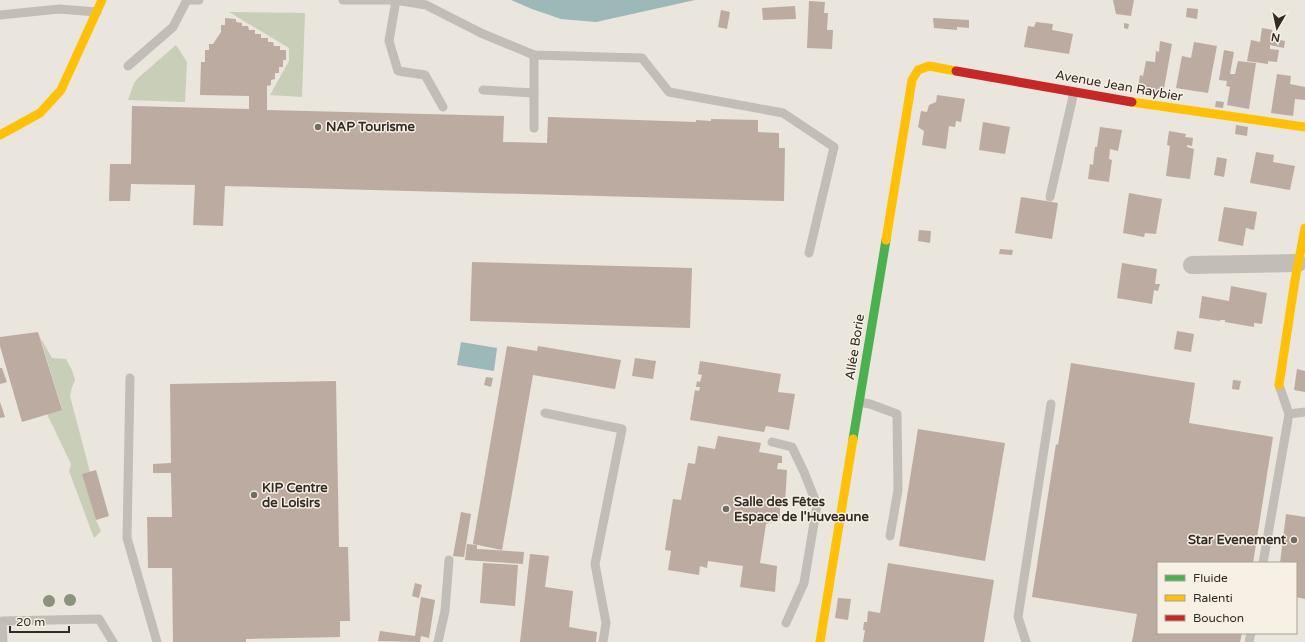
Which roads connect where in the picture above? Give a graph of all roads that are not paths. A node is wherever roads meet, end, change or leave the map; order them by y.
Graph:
1 (102, 0) edge
2 (187, 0) edge
3 (198, 0) edge
4 (343, 0) edge
5 (396, 0) edge
6 (97, 12) junction
7 (0, 15) edge
8 (534, 56) junction
9 (128, 66) dead end
10 (929, 66) joint
11 (483, 90) dead end
12 (1074, 92) junction
13 (534, 94) junction
14 (443, 107) dead end
15 (1305, 127) edge
16 (534, 128) dead end
17 (0, 135) edge
18 (1050, 197) dead end
19 (1305, 228) edge
20 (809, 253) dead end
21 (1298, 262) junction
22 (1192, 265) dead end
23 (1300, 281) edge
24 (130, 378) dead end
25 (1279, 385) joint
26 (859, 402) junction
27 (1051, 404) dead end
28 (1305, 412) edge
29 (545, 413) dead end
30 (1289, 414) junction
31 (772, 442) dead end
32 (890, 536) dead end
33 (449, 560) dead end
34 (1263, 562) edge
35 (786, 624) dead end
36 (3, 642) edge
37 (113, 642) edge
38 (157, 642) edge
39 (438, 642) edge
40 (603, 642) edge
41 (820, 642) edge
42 (1026, 642) edge

1 - 6 street
2 - 3 lane
2 - 9 lane
4 - 5 lane
5 - 8 lane
5 - 14 lane
6 - 7 lane
6 - 17 street
8 - 13 lane
8 - 20 lane
10 - 12 street, Avenue Jean Raybier
10 - 26 street, Allée Borie
11 - 13 lane
12 - 15 street, Avenue Jean Raybier
12 - 18 lane
13 - 16 lane
19 - 21 street
21 - 22 street
21 - 23 street
23 - 25 street
24 - 38 lane
25 - 30 lane
26 - 32 lane
26 - 41 street, Allée Borie
27 - 42 lane
28 - 30 lane
29 - 40 lane
30 - 34 lane
31 - 35 lane
33 - 39 lane
36 - 37 lane

